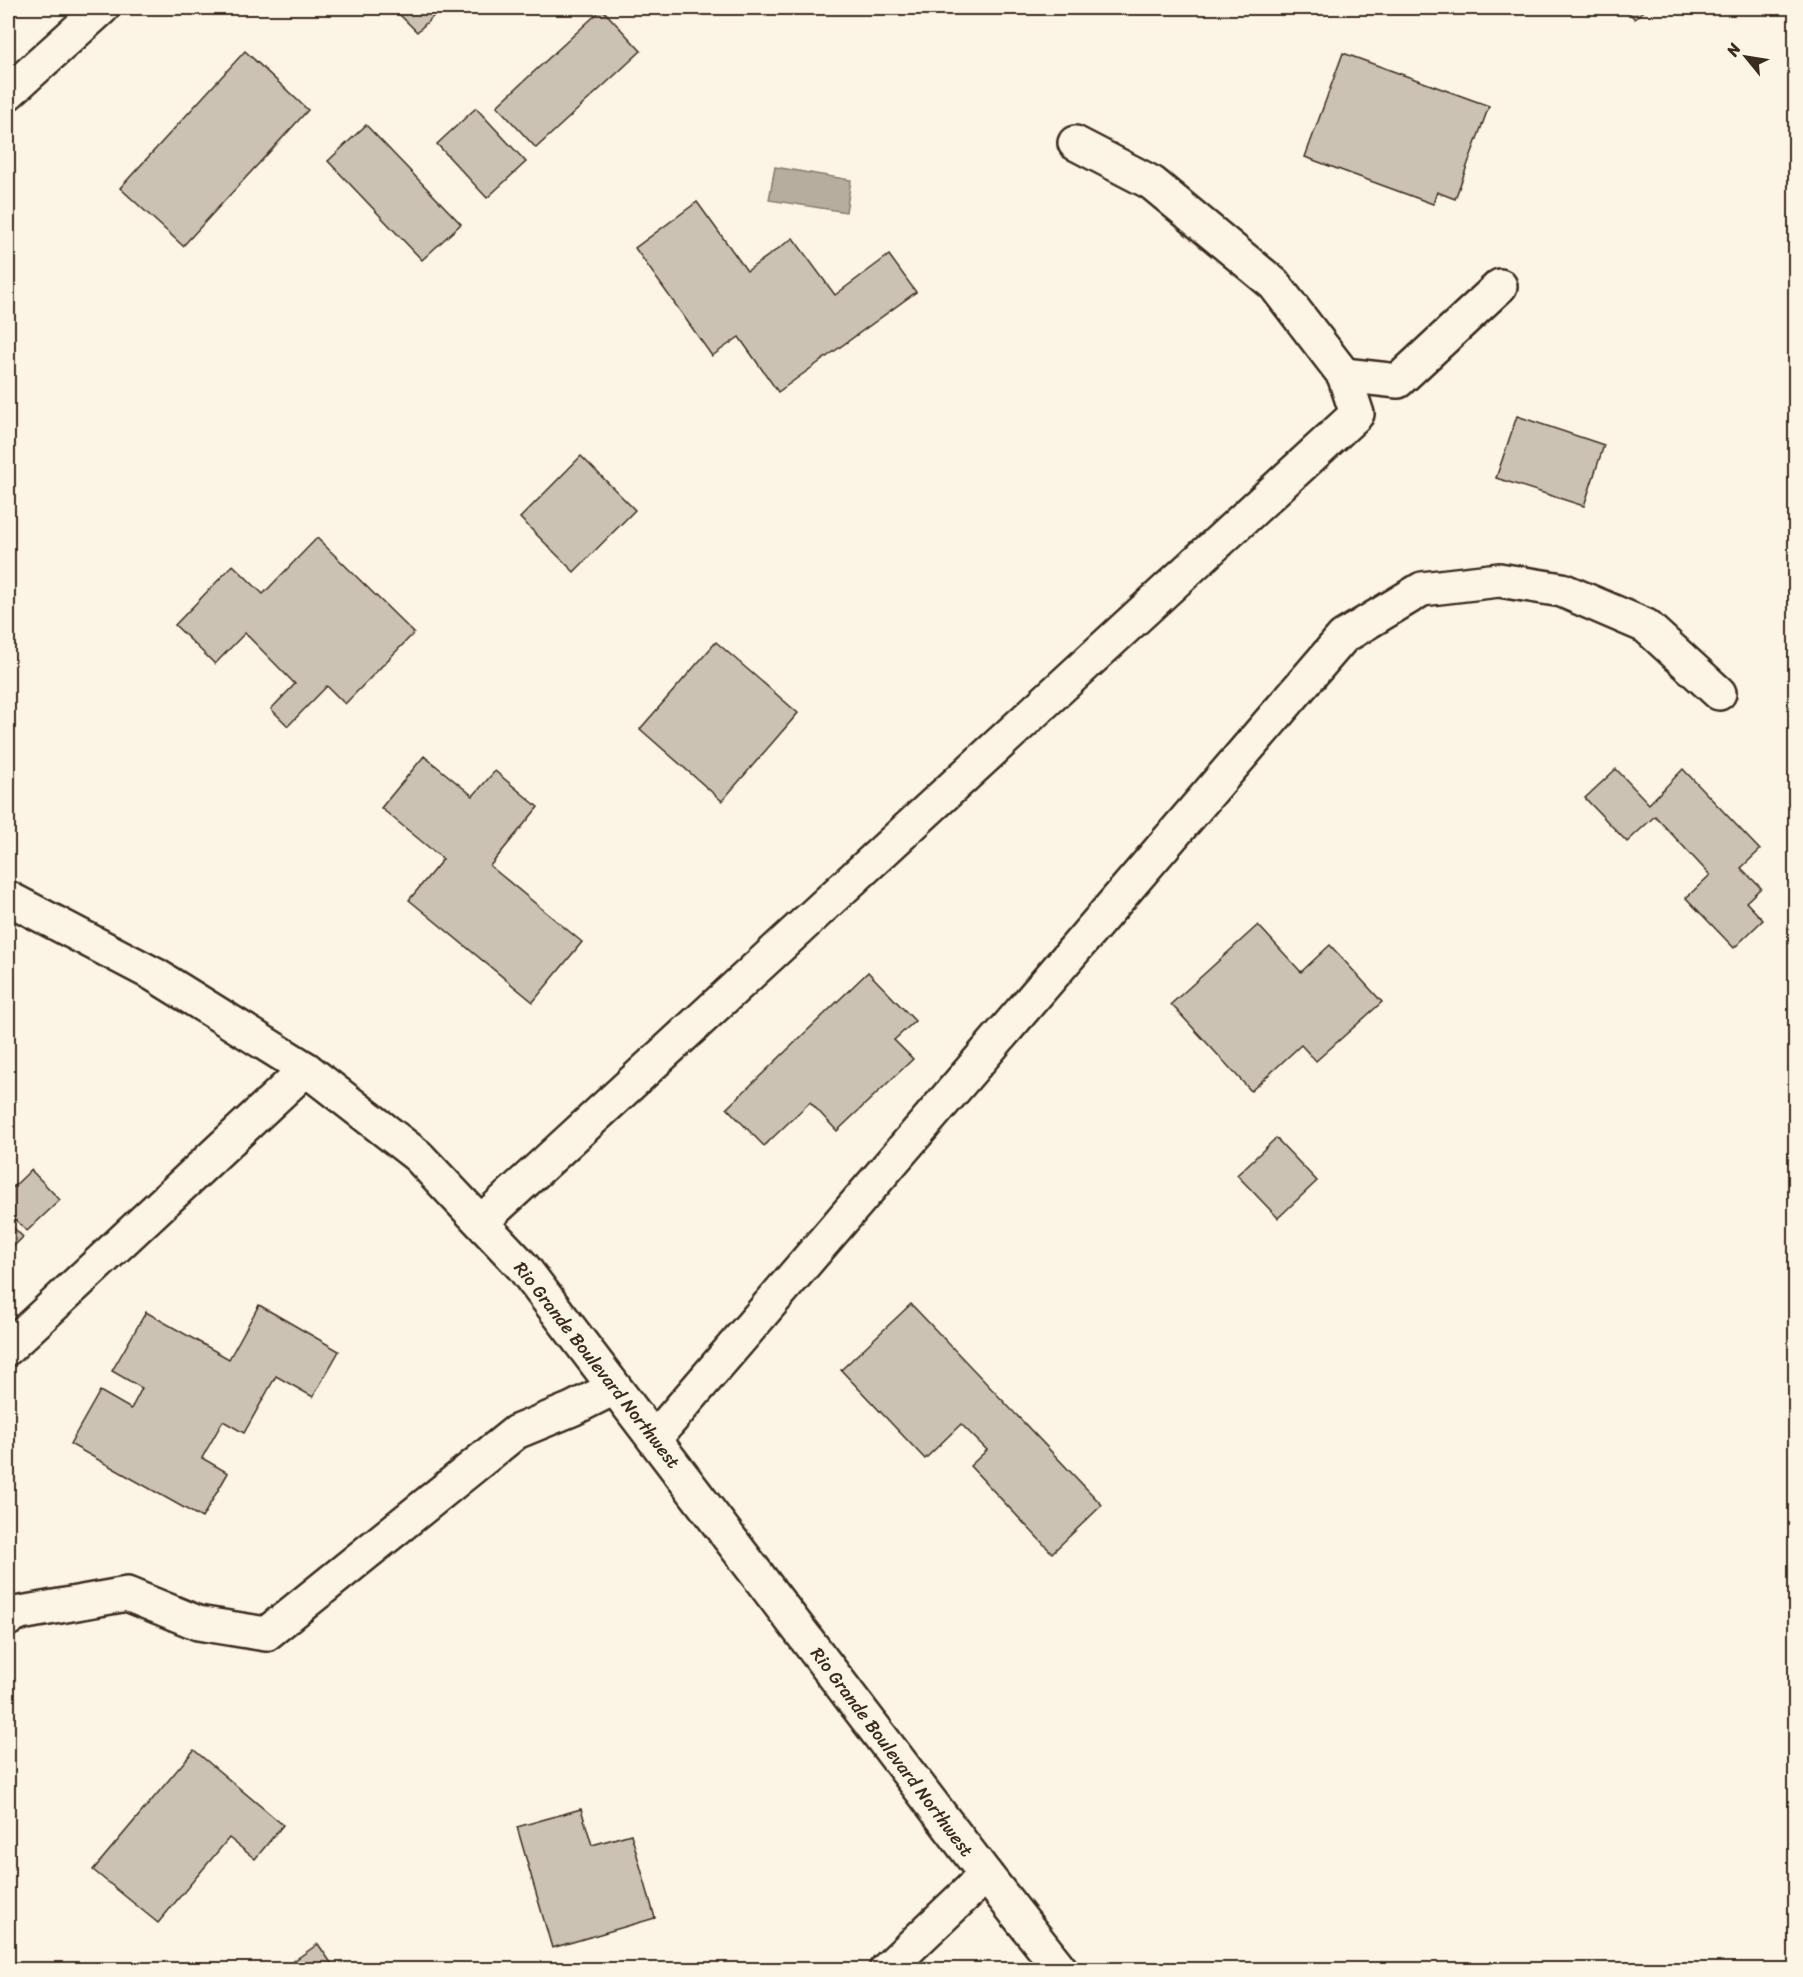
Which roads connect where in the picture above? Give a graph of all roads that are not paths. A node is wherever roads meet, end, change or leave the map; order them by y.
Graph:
1 (102, 8) edge
2 (8, 93) edge
3 (1075, 143) dead end
4 (1500, 286) dead end
5 (1344, 375) junction
6 (1719, 693) dead end
7 (8, 898) edge
8 (306, 1069) junction
9 (481, 1222) junction
10 (8, 1348) edge
11 (614, 1388) junction
12 (654, 1439) junction
13 (8, 1619) edge
14 (986, 1875) junction
15 (886, 1970) edge
16 (1061, 1970) edge

1 - 2 street
3 - 5 street
4 - 5 street
5 - 9 street
6 - 12 street
7 - 8 street, Rio Grande Boulevard Northwest
8 - 9 street, Rio Grande Boulevard Northwest
8 - 10 street
9 - 11 street, Rio Grande Boulevard Northwest
11 - 12 street, Rio Grande Boulevard Northwest
11 - 13 street
12 - 14 street, Rio Grande Boulevard Northwest
14 - 15 street
14 - 16 street, Rio Grande Boulevard Northwest

